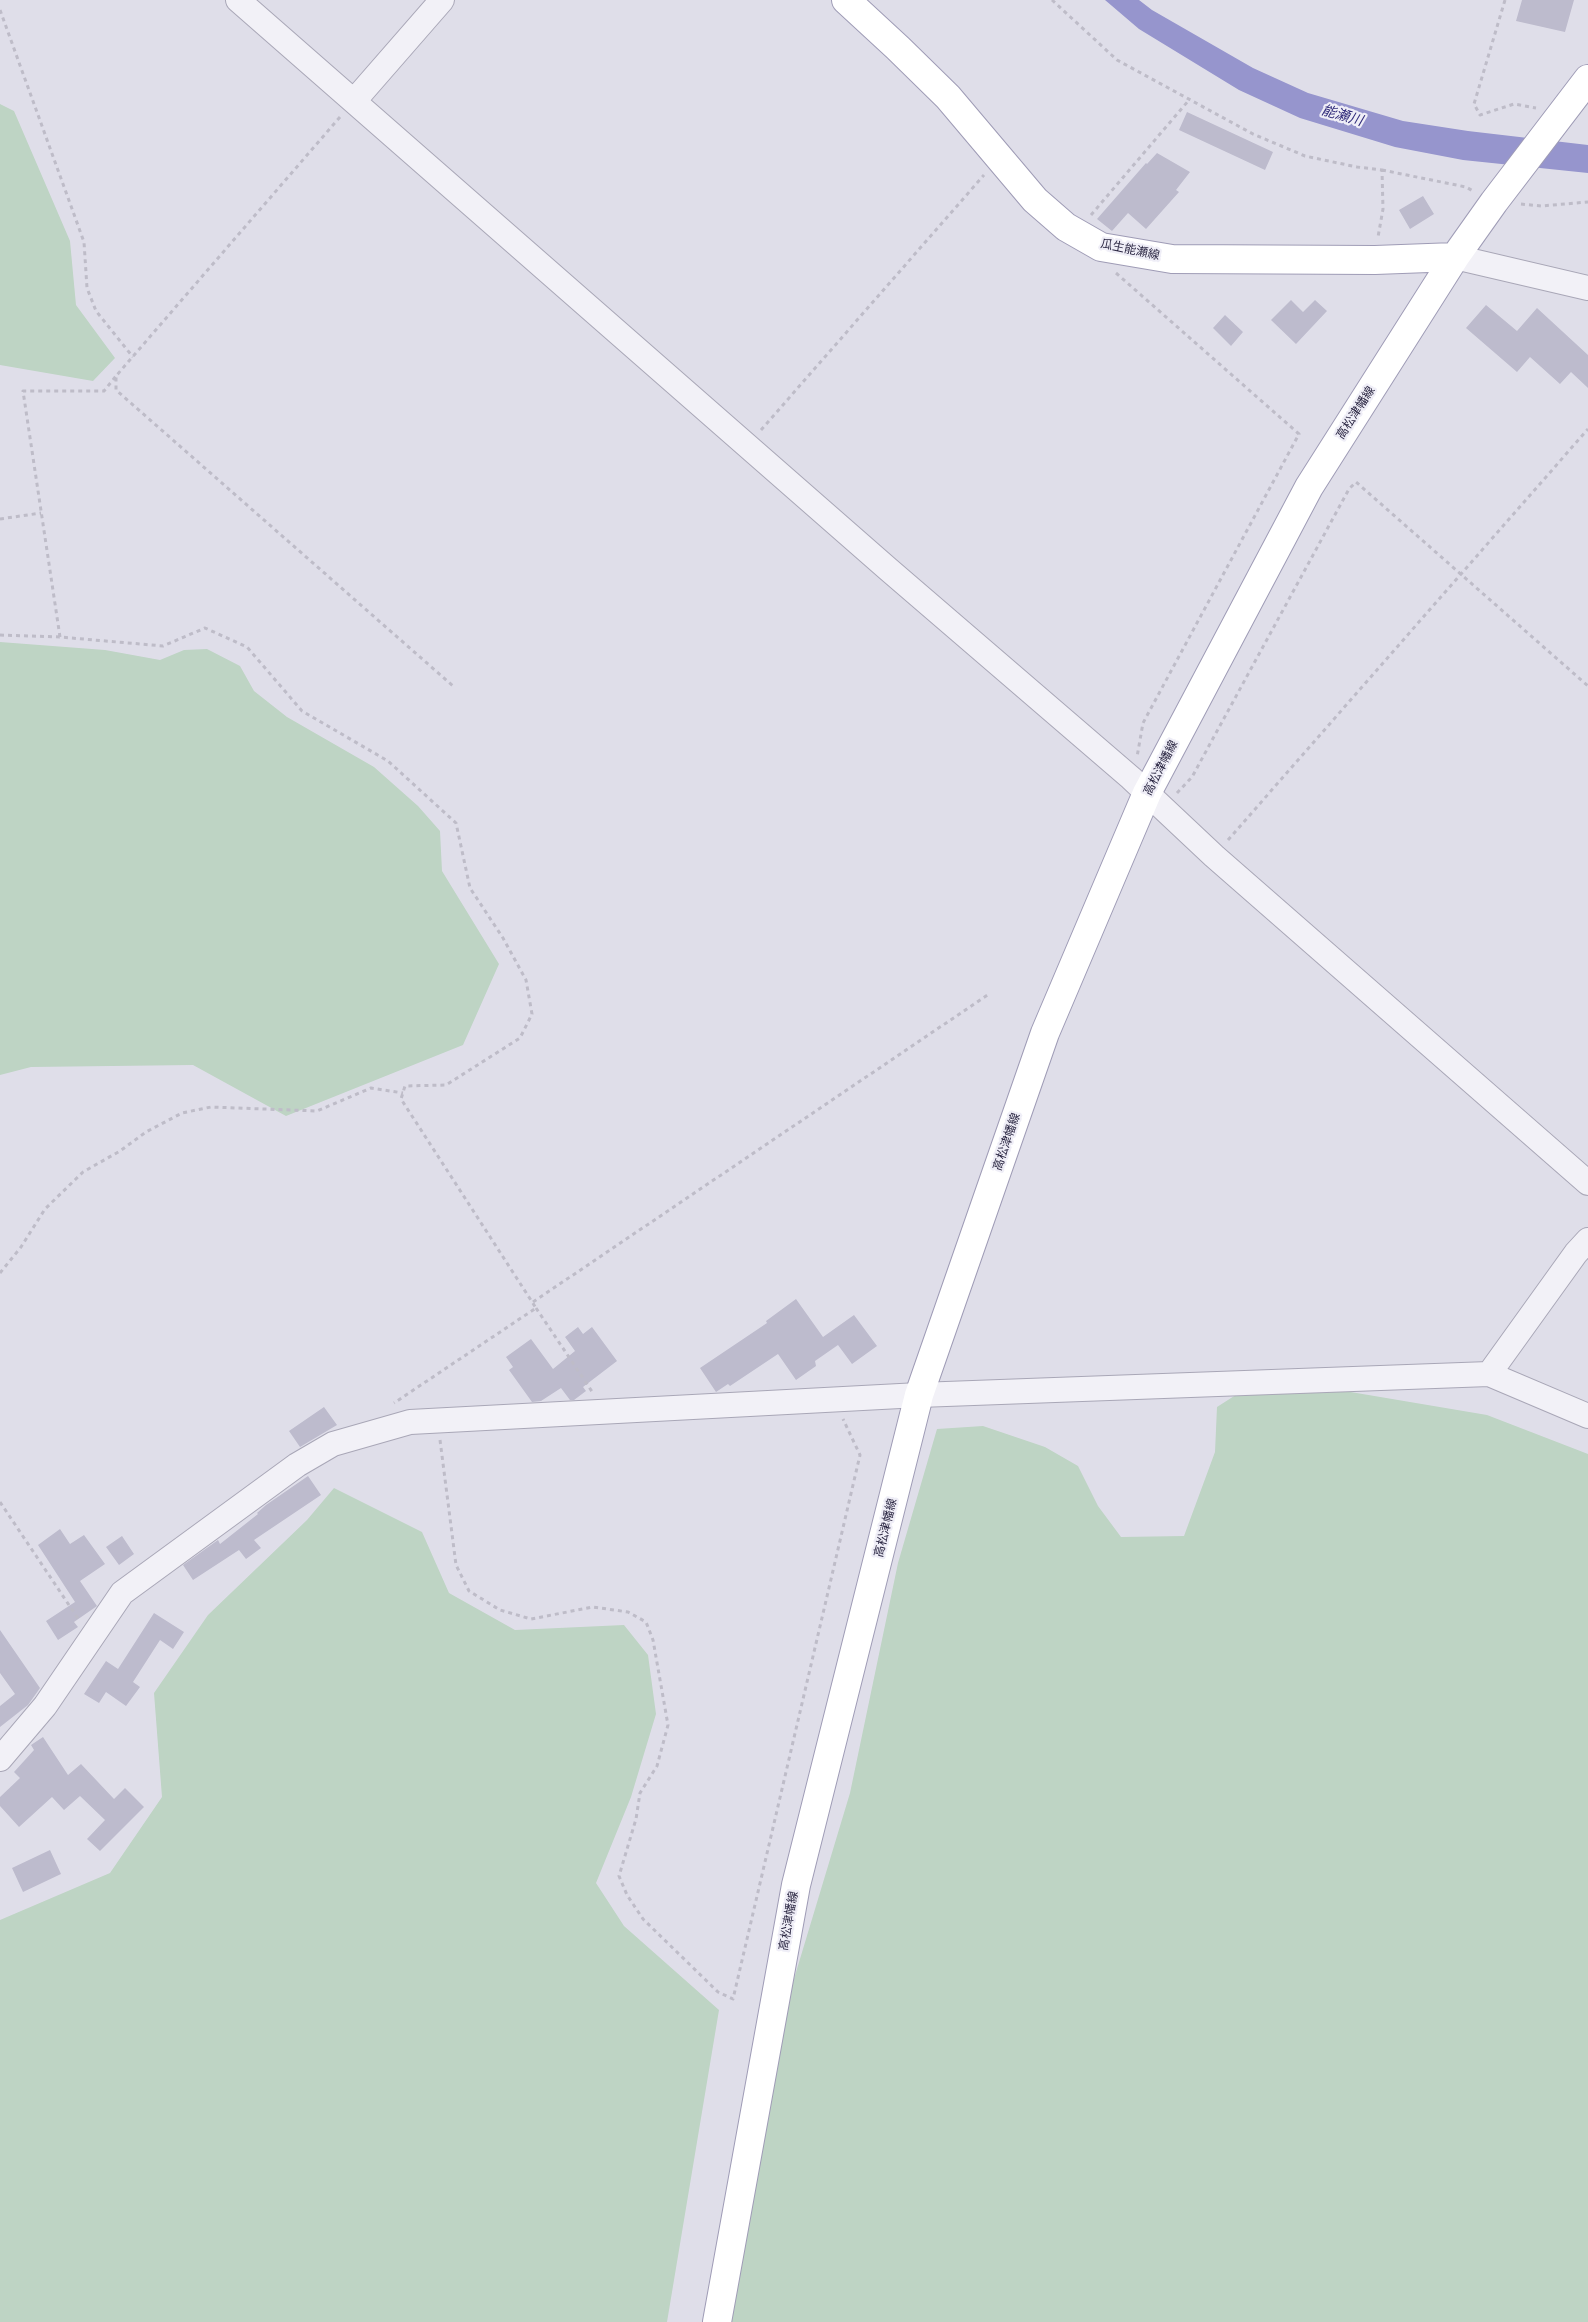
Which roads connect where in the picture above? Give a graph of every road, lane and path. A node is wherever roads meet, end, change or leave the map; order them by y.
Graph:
1 (238, 0) edge
2 (442, 0) edge
3 (846, 0) edge
4 (1052, 0) edge
5 (1505, 0) edge
6 (0, 10) edge
7 (1588, 79) edge
8 (1189, 100) junction
9 (354, 101) junction
10 (1556, 122) junction
11 (999, 157) junction
12 (1382, 170) junction
13 (1495, 201) junction
14 (1588, 202) edge
15 (1076, 232) junction
16 (1112, 249) junction
17 (1455, 257) junction
18 (1375, 260) junction
19 (1588, 288) edge
20 (133, 356) junction
21 (116, 376) junction
22 (1588, 430) edge
23 (747, 446) junction
24 (42, 513) junction
25 (0, 519) edge
26 (1461, 574) junction
27 (0, 635) edge
28 (60, 637) junction
29 (452, 686) dead end
30 (1588, 686) edge
31 (1147, 793) junction
32 (1214, 856) junction
33 (989, 994) dead end
34 (403, 1093) junction
35 (1588, 1183) edge
36 (1588, 1240) edge
37 (0, 1273) edge
38 (532, 1302) junction
39 (536, 1308) junction
40 (1489, 1374) junction
41 (920, 1395) junction
42 (836, 1399) junction
43 (390, 1406) dead end
44 (605, 1411) junction
45 (1588, 1416) edge
46 (437, 1420) junction
47 (0, 1502) edge
48 (92, 1638) junction
49 (0, 1760) edge
50 (717, 2322) edge

1 - 9 street
2 - 9 street
3 - 11 main road, 瓜生能瀬線
4 - 8 path
5 - 10 path
6 - 20 path
7 - 10 main road, 高松津幡線
8 - 12 path
8 - 15 path
9 - 20 path
9 - 23 street
10 - 13 main road, 高松津幡線
11 - 15 main road, 瓜生能瀬線
11 - 23 path
12 - 13 path
12 - 18 path
13 - 14 path
13 - 17 main road, 高松津幡線
15 - 16 main road, 瓜生能瀬線
16 - 18 main road, 瓜生能瀬線
16 - 31 path
17 - 18 main road, 瓜生能瀬線
17 - 19 street
17 - 31 main road, 高松津幡線
20 - 21 path
21 - 24 path
21 - 29 path
22 - 26 path
23 - 31 street
24 - 25 path
24 - 28 path
26 - 30 path
26 - 31 path
26 - 32 path
27 - 28 path
28 - 34 path
31 - 32 street
31 - 41 main road, 高松津幡線
32 - 35 street
33 - 38 path
34 - 37 path
34 - 38 path
36 - 40 street
38 - 39 path
39 - 43 path
39 - 44 path
40 - 41 street
40 - 45 street
41 - 42 street
41 - 50 main road, 高松津幡線
42 - 44 street
42 - 46 path
44 - 46 street
46 - 48 street
47 - 48 path
48 - 49 street

